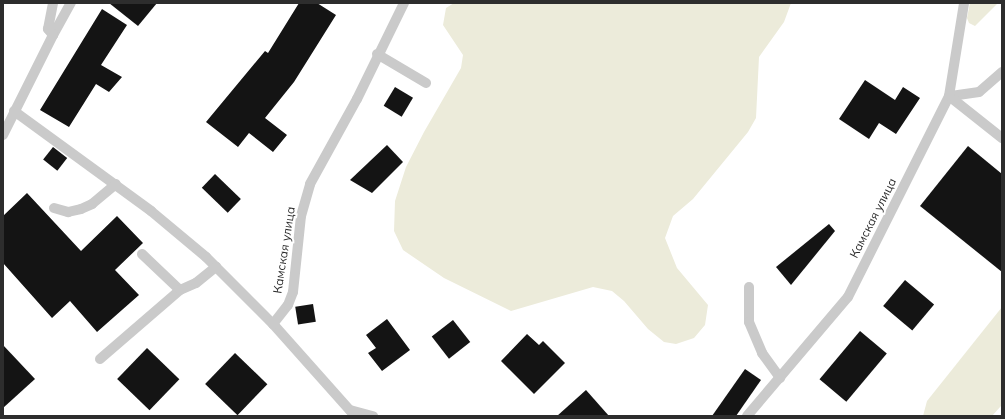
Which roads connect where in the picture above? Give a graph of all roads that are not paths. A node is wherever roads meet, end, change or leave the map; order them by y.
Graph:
1 (53, 3) edge
2 (71, 3) edge
3 (404, 3) edge
4 (964, 3) edge
5 (53, 35) junction
6 (377, 54) junction
7 (1002, 72) edge
8 (426, 83) dead end
9 (949, 96) junction
10 (14, 111) junction
11 (3, 136) edge
12 (1002, 138) edge
13 (116, 184) junction
14 (54, 208) dead end
15 (142, 254) dead end
16 (216, 267) junction
17 (749, 288) dead end
18 (180, 290) junction
19 (274, 324) junction
20 (100, 359) dead end
21 (780, 378) junction
22 (352, 413) edge
23 (373, 416) edge
24 (747, 416) edge

1 - 5 lane
2 - 5 lane
3 - 6 lane, Камская улица
4 - 9 lane, Камская улица
5 - 10 lane
6 - 8 lane
6 - 19 lane, Камская улица
7 - 9 lane
9 - 12 lane
9 - 21 lane, Камская улица
10 - 11 lane
10 - 13 lane
13 - 14 lane
13 - 16 lane
15 - 18 lane
16 - 18 lane
16 - 19 lane
17 - 21 lane
18 - 20 lane
19 - 22 lane
21 - 24 lane, Камская улица
22 - 23 lane

